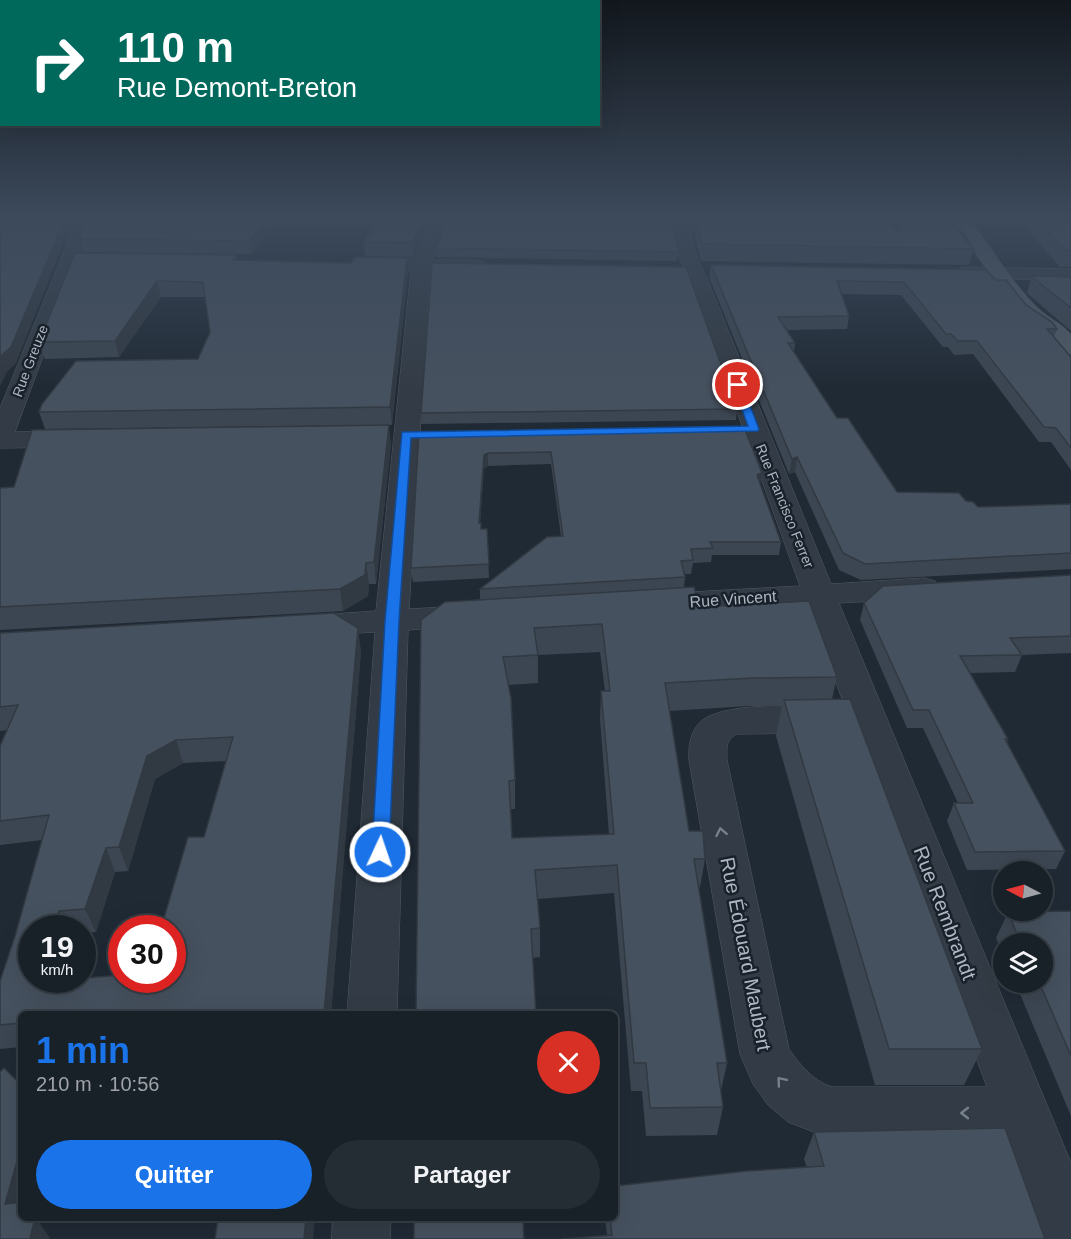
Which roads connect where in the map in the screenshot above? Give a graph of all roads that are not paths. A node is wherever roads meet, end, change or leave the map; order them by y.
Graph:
1 (64, 274) edge
2 (420, 274) edge
3 (694, 274) edge
4 (1015, 274) edge
5 (1019, 274) edge
6 (1071, 325) edge
7 (1071, 348) edge
8 (99, 439) edge
9 (0, 440) edge
10 (951, 586) edge
11 (820, 594) junction
12 (630, 606) edge
13 (499, 614) edge
14 (392, 621) junction
15 (273, 628) edge
16 (870, 720) junction
17 (372, 1011) edge
18 (1023, 1113) junction
19 (362, 1221) edge
20 (1071, 1233) edge
21 (361, 1239) edge

1 - 9 street, Rue Greuze
2 - 14 street
3 - 11 street, Rue Francisco Ferrer
4 - 7 main road
5 - 6 main road
8 - 9 street
10 - 11 street, Rue Vincent
11 - 12 street, Rue Vincent
11 - 16 street, Rue Rembrandt
13 - 14 street
14 - 15 street
14 - 17 street
16 - 18 street, Rue Rembrandt
18 -> 16 street, Rue Édouard Maubert
18 - 20 street, Rue Rembrandt
19 - 21 street

